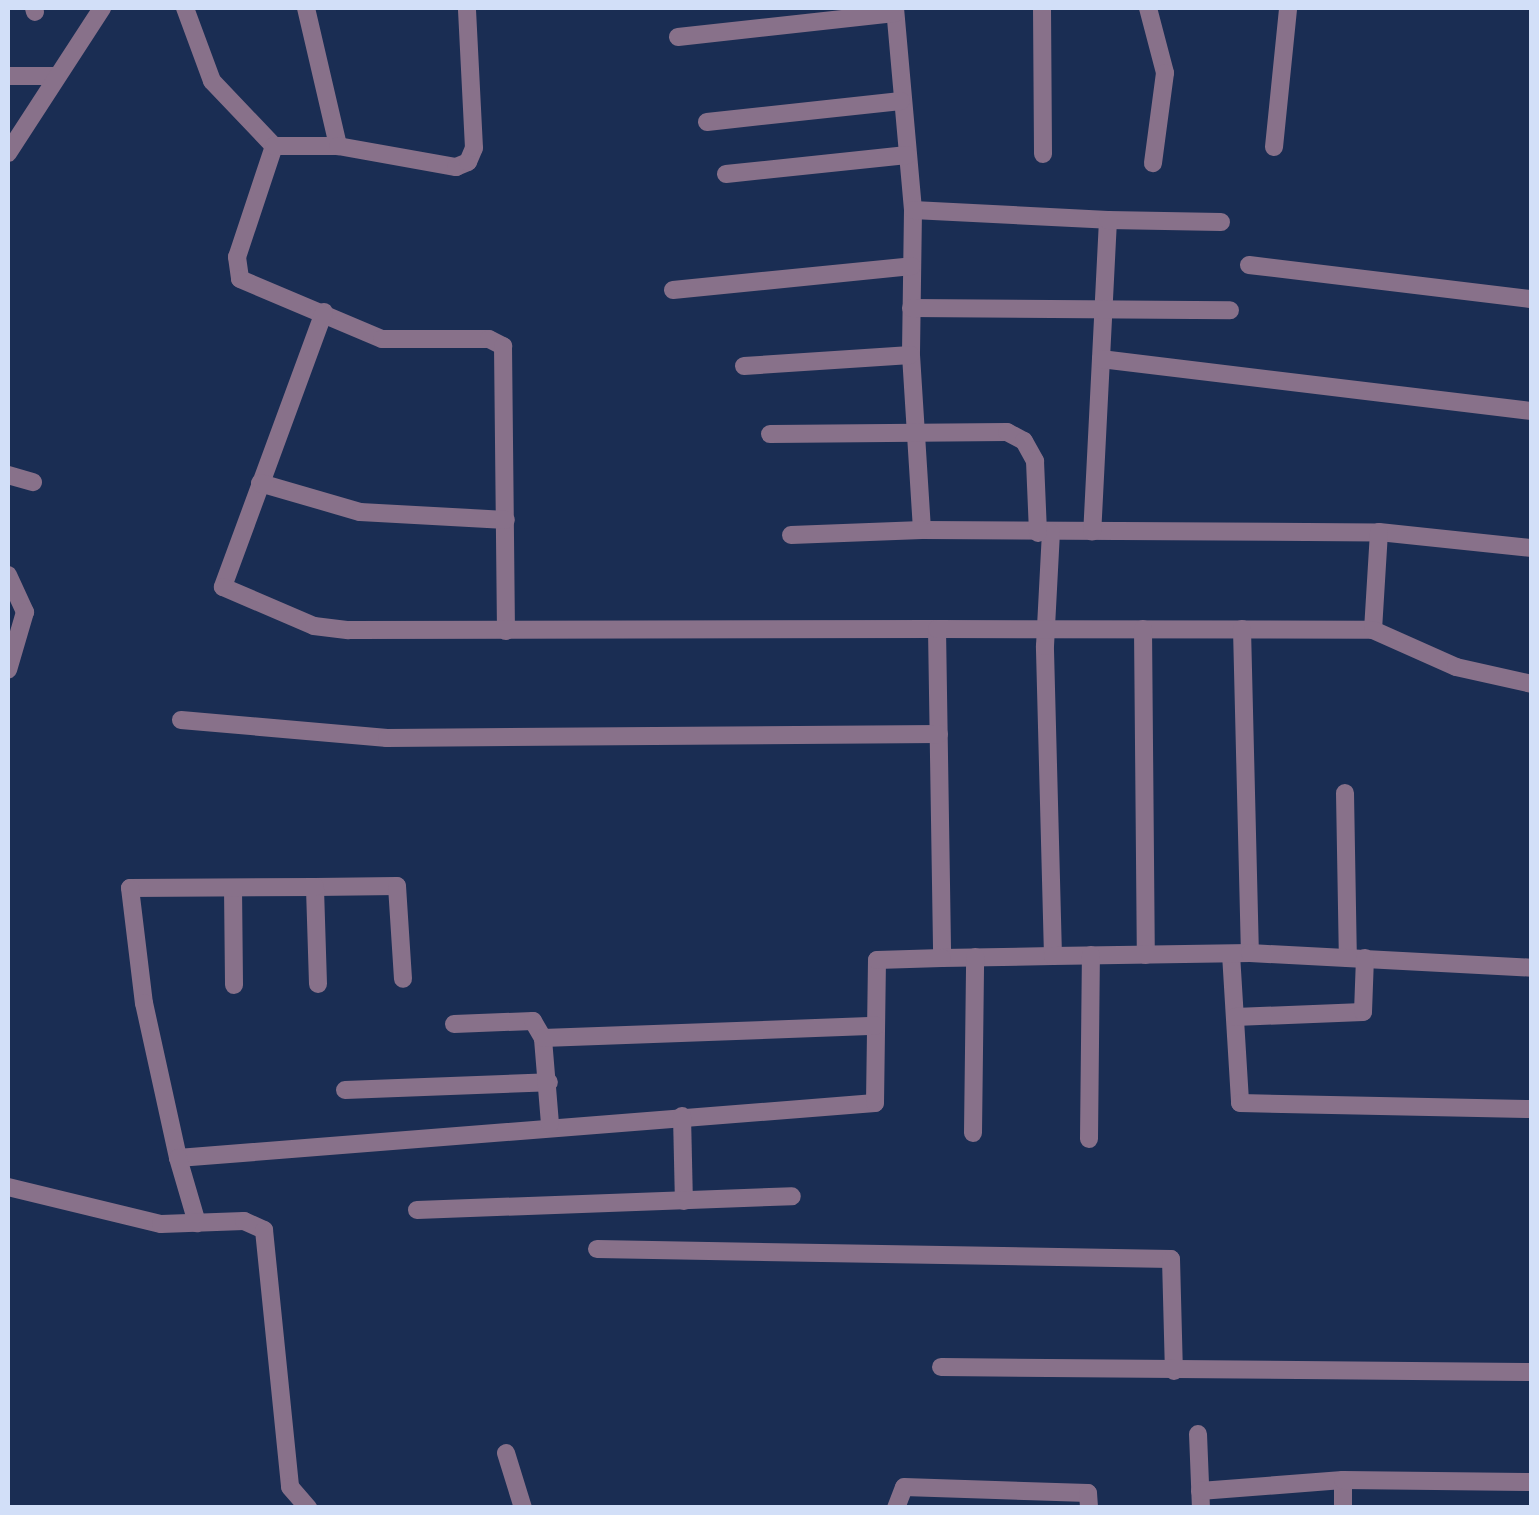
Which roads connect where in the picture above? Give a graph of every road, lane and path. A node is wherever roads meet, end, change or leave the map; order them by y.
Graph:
1 (102, 8) edge
2 (185, 8) edge
3 (306, 8) edge
4 (468, 8) edge
5 (1042, 8) edge
6 (1148, 8) edge
7 (1288, 8) edge
8 (895, 10) edge
9 (678, 36) dead end
10 (8, 76) edge
11 (54, 76) junction
12 (901, 101) junction
13 (708, 122) dead end
14 (274, 146) junction
15 (338, 146) junction
16 (1274, 148) dead end
17 (8, 154) edge
18 (1043, 154) dead end
19 (907, 155) junction
20 (1153, 162) dead end
21 (726, 174) dead end
22 (913, 210) junction
23 (1108, 220) junction
24 (1222, 222) dead end
25 (1249, 265) dead end
26 (912, 266) junction
27 (673, 290) dead end
28 (1532, 299) edge
29 (1104, 306) junction
30 (911, 308) junction
31 (1230, 310) dead end
32 (324, 312) junction
33 (910, 355) junction
34 (1101, 359) junction
35 (744, 366) dead end
36 (1532, 411) edge
37 (914, 430) junction
38 (770, 434) dead end
39 (8, 474) edge
40 (33, 482) dead end
41 (260, 483) junction
42 (506, 520) junction
43 (922, 530) junction
44 (1044, 532) junction
45 (1092, 532) junction
46 (1378, 532) junction
47 (791, 535) dead end
48 (1532, 548) edge
49 (8, 575) edge
50 (937, 628) junction
51 (1046, 629) junction
52 (1143, 630) junction
53 (1242, 630) junction
54 (1374, 630) junction
55 (506, 631) junction
56 (8, 670) edge
57 (1532, 684) edge
58 (181, 720) dead end
59 (938, 734) junction
60 (1346, 793) dead end
61 (316, 887) junction
62 (233, 888) junction
63 (1241, 954) junction
64 (1091, 955) junction
65 (1146, 955) junction
66 (1053, 956) junction
67 (975, 957) junction
68 (942, 958) junction
69 (1356, 958) junction
70 (1532, 968) edge
71 (403, 978) dead end
72 (318, 984) dead end
73 (234, 986) dead end
74 (1235, 1016) junction
75 (454, 1024) dead end
76 (876, 1026) junction
77 (543, 1038) junction
78 (549, 1082) junction
79 (345, 1090) dead end
80 (1532, 1109) edge
81 (682, 1116) junction
82 (550, 1124) junction
83 (974, 1132) dead end
84 (1089, 1139) dead end
85 (178, 1158) junction
86 (8, 1186) edge
87 (792, 1196) dead end
88 (684, 1201) junction
89 (417, 1210) dead end
90 (197, 1223) junction
91 (597, 1249) dead end
92 (941, 1367) dead end
93 (1174, 1371) junction
94 (1532, 1372) edge
95 (1198, 1434) dead end
96 (506, 1453) dead end
97 (1343, 1480) junction
98 (1532, 1482) edge
99 (1200, 1499) edge
100 (308, 1508) edge
101 (523, 1508) edge
102 (896, 1508) edge
103 (1090, 1508) edge
104 (1343, 1508) edge

1 - 11 street
2 - 14 street
3 - 15 street
4 - 15 street
5 - 18 street
6 - 20 street
7 - 16 street
8 - 9 street
8 - 12 street
10 - 11 street
11 - 17 street
12 - 13 street
12 - 19 street
14 - 15 street
14 - 32 street
19 - 21 street
19 - 22 street
22 - 23 street
22 - 26 street
23 - 24 street
23 - 29 street
25 - 28 street
26 - 27 street
26 - 30 street
29 - 30 street
29 - 31 street
29 - 34 street
30 - 33 street
32 - 41 street
32 - 42 street
33 - 35 street
33 - 37 street
34 - 36 street
34 - 45 street
37 - 38 street
37 - 43 street
37 - 44 street
39 - 40 street
41 - 42 street
41 - 55 street
42 - 55 street
43 - 44 street
43 - 47 street
44 - 45 street
44 - 51 street
45 - 46 street
46 - 48 street
46 - 54 street
49 - 56 street
50 - 51 street
50 - 55 street
50 - 59 street
51 - 52 street
51 - 66 street
52 - 53 street
52 - 65 street
53 - 54 street
53 - 63 street
54 - 57 street
58 - 59 street
59 - 68 street
60 - 69 street
61 - 62 street
61 - 71 street
61 - 72 street
62 - 73 street
62 - 85 street
63 - 65 street
63 - 69 street
63 - 74 street
64 - 65 street
64 - 66 street
64 - 84 street
66 - 67 street
67 - 68 street
67 - 83 street
68 - 76 street
69 - 70 street
69 - 74 street
74 - 80 street
75 - 77 street
76 - 77 street
76 - 81 street
77 - 78 street
78 - 79 street
78 - 82 street
81 - 82 street
81 - 88 street
82 - 85 street
85 - 90 street
86 - 90 street
87 - 88 street
88 - 89 street
90 - 100 street
91 - 93 street
92 - 93 street
93 - 94 street
95 - 99 street
96 - 101 street
97 - 98 street
97 - 99 street
97 - 104 street
102 - 103 street

